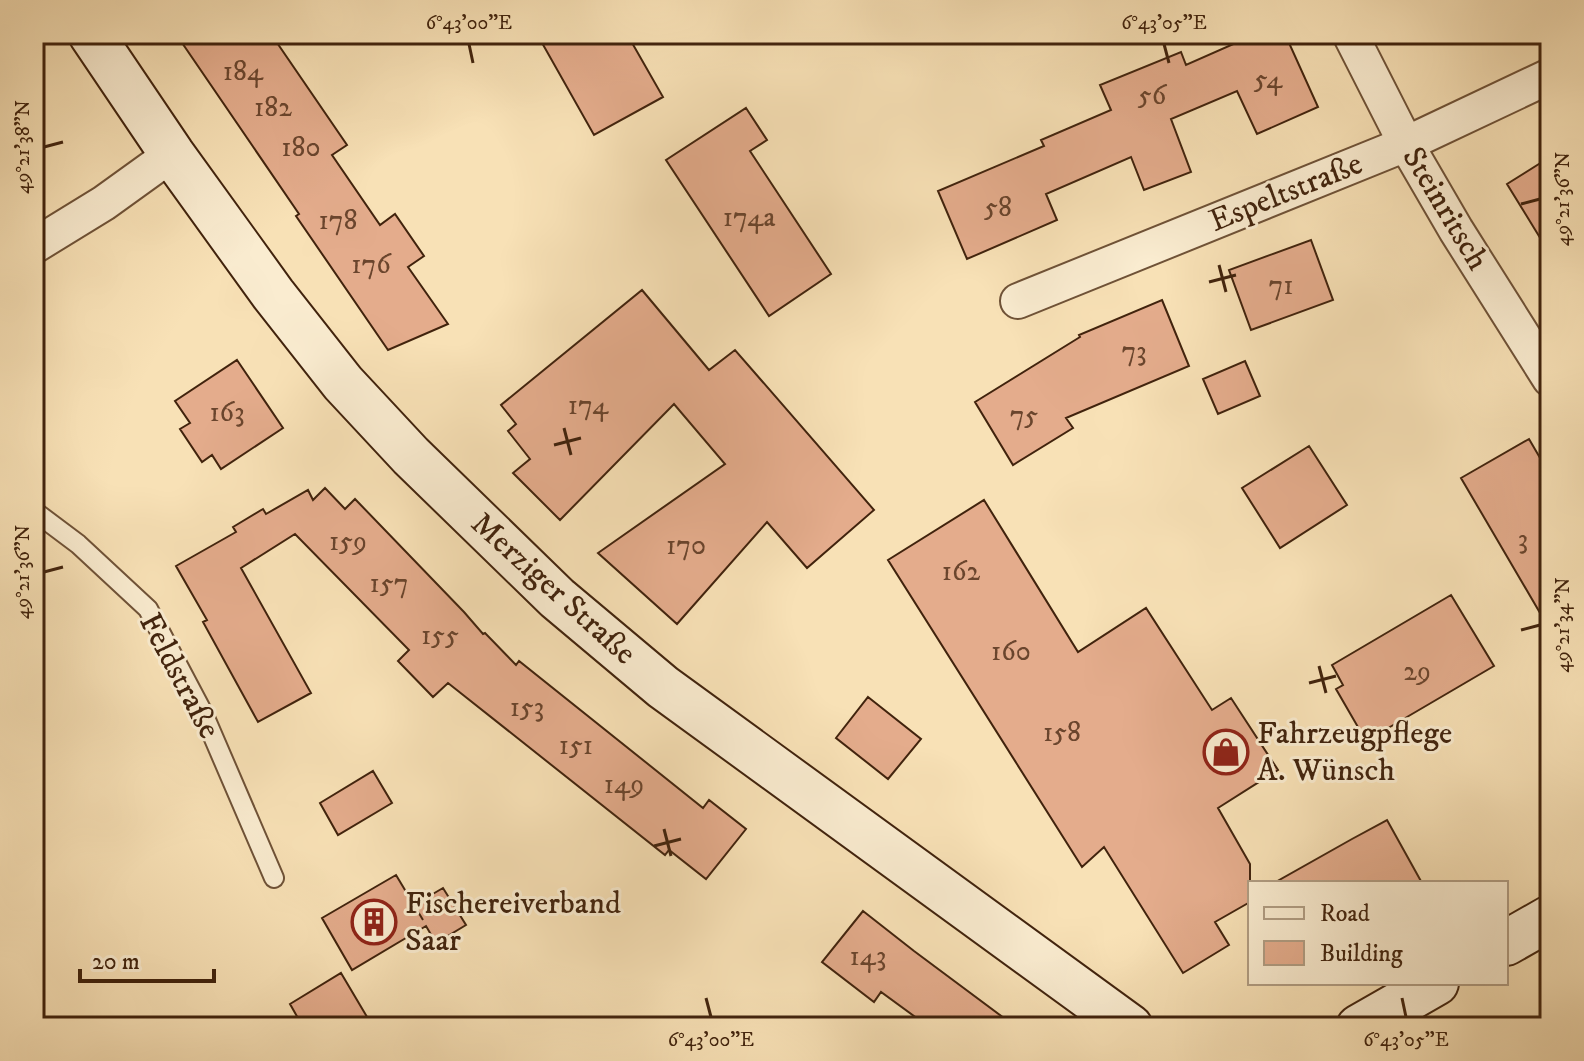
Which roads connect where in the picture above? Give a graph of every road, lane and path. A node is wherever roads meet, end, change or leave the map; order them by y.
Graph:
1 (91, 34) edge
2 (1350, 34) edge
3 (1550, 76) edge
4 (1406, 144) junction
5 (172, 154) junction
6 (34, 246) edge
7 (1018, 301) dead end
8 (1550, 379) edge
9 (34, 511) edge
10 (274, 878) dead end
11 (1550, 918) edge
12 (1508, 942) edge
13 (1432, 985) edge
14 (1130, 1027) edge
15 (1359, 1027) edge

1 - 5 main road, Merziger Straße
2 - 4 street, Steinritsch
3 - 4 street, Espeltstraße
4 - 7 street, Espeltstraße
4 - 8 street, Steinritsch
5 - 6 street
5 - 14 main road, Merziger Straße
9 - 10 lane, Feldstraße
11 - 12 main road
13 - 15 main road

